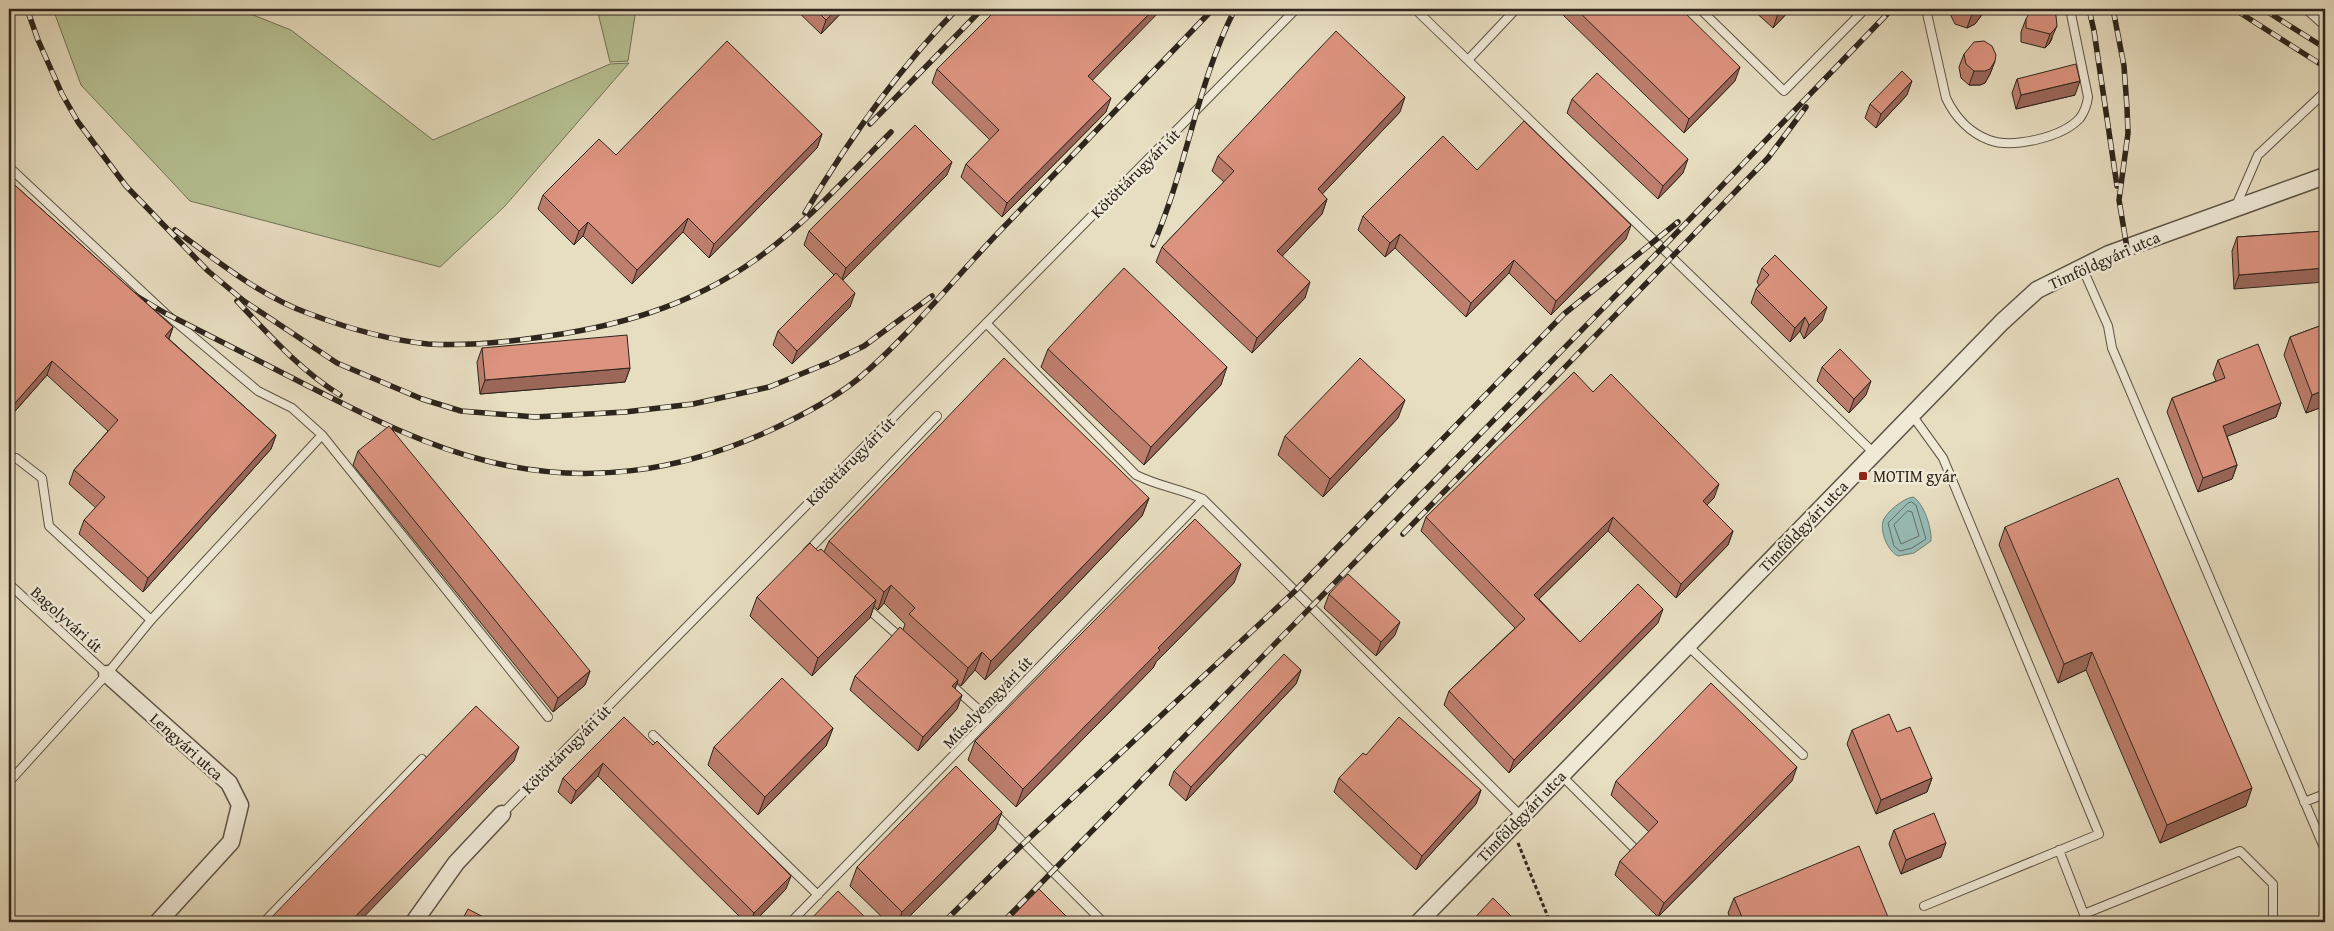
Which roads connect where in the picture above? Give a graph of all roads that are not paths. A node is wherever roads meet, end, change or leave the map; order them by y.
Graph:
1 (1296, 9) edge
2 (1415, 9) edge
3 (1516, 9) edge
4 (1700, 9) edge
5 (1865, 9) edge
6 (1926, 9) edge
7 (2070, 9) edge
8 (2306, 9) edge
9 (2325, 26) edge
10 (1468, 60) junction
11 (2325, 92) edge
12 (9, 167) edge
13 (2325, 176) edge
14 (2234, 208) junction
15 (2082, 267) junction
16 (986, 324) junction
17 (1912, 415) junction
18 (937, 416) dead end
19 (322, 435) junction
20 (1874, 453) junction
21 (9, 458) edge
22 (1202, 499) junction
23 (814, 558) edge
24 (9, 584) edge
25 (857, 599) edge
26 (151, 620) junction
27 (1687, 645) junction
28 (909, 646) edge
29 (107, 674) junction
30 (945, 679) edge
31 (548, 717) dead end
32 (989, 719) junction
33 (652, 734) dead end
34 (1803, 755) dead end
35 (422, 758) dead end
36 (946, 764) junction
37 (952, 770) edge
38 (1561, 775) junction
39 (9, 782) edge
40 (2325, 794) edge
41 (2304, 802) junction
42 (985, 803) edge
43 (502, 814) joint
44 (1516, 821) junction
45 (1634, 848) edge
46 (2059, 850) junction
47 (2325, 850) edge
48 (818, 895) junction
49 (1924, 906) dead end
50 (2084, 914) junction
51 (158, 922) edge
52 (264, 922) edge
53 (414, 922) edge
54 (791, 922) edge
55 (1102, 922) edge
56 (1419, 922) edge
57 (2087, 922) edge
58 (2273, 922) edge

1 - 16 lane, Kötöttárugyári út
2 - 10 lane
3 - 10 lane
4 - 5 lane
6 - 7 lane
8 - 9 lane
10 - 20 lane
11 - 14 lane
12 - 19 lane
13 - 14 street, Timföldgyári utca
14 - 15 street, Timföldgyári utca
15 - 17 street, Timföldgyári utca
15 - 41 lane
16 - 22 lane
16 - 43 lane, Kötöttárugyári út
17 - 20 street, Timföldgyári utca
17 - 46 lane
18 - 23 lane
19 - 26 lane
19 - 31 lane
20 - 27 street, Timföldgyári utca
21 - 26 lane
22 - 32 lane, Műselyemgyári út
22 - 44 lane
24 - 29 lane, Bagolyvári út
25 - 28 lane
26 - 29 lane
27 - 34 lane
27 - 38 street, Timföldgyári utca
29 - 39 lane
29 - 51 street, Lengyári utca
30 - 32 lane
32 - 36 lane, Műselyemgyári út
33 - 48 lane
35 - 52 lane
36 - 37 lane
36 - 48 lane, Műselyemgyári út
38 - 44 street, Timföldgyári utca
38 - 45 lane
40 - 41 lane
41 - 47 lane
42 - 55 lane
43 - 53 street, Kötöttárugyári út
44 - 56 street, Timföldgyári utca
46 - 49 lane
46 - 50 lane
48 - 54 lane, Műselyemgyári út
50 - 57 lane
50 - 58 lane

